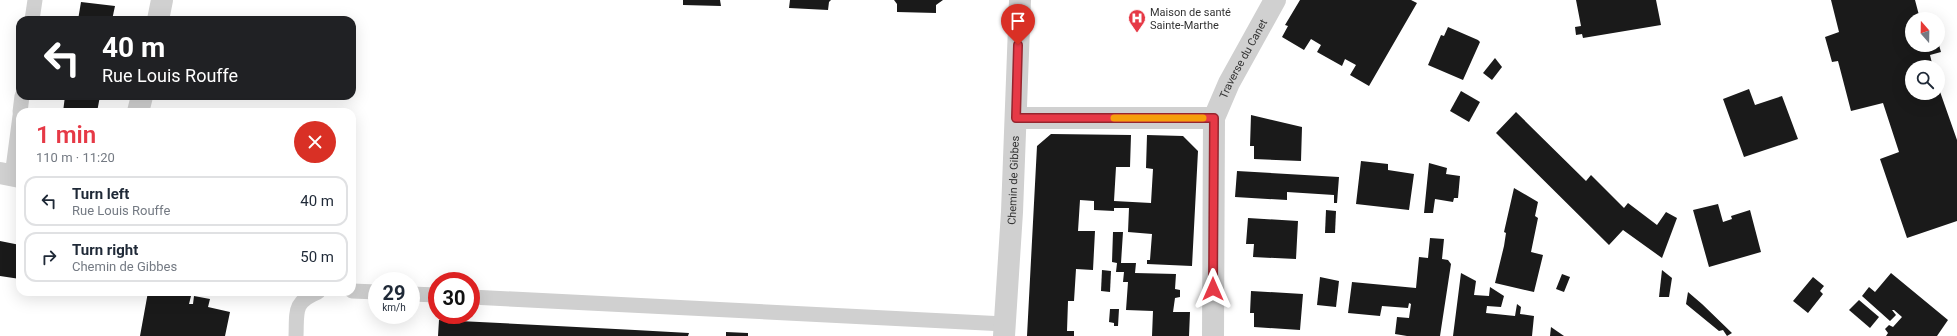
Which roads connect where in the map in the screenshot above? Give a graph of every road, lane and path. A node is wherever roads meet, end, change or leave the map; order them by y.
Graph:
1 (35, 0) edge
2 (162, 0) edge
3 (1020, 0) edge
4 (1275, 0) edge
5 (33, 16) edge
6 (159, 16) edge
7 (1016, 118) junction
8 (1214, 118) junction
9 (16, 142) edge
10 (11, 175) edge
11 (356, 291) edge
12 (368, 292) edge
13 (308, 296) edge
14 (480, 298) edge
15 (1004, 330) edge
16 (296, 336) edge
17 (1213, 336) edge

1 - 5 lane
2 - 6 street
3 - 7 street, Chemin de Gibbes
4 - 8 street, Traverse du Canet
7 - 8 street
7 - 15 street, Chemin de Gibbes
8 - 17 street
9 - 10 lane
11 - 12 lane
13 - 16 lane
14 - 15 lane

